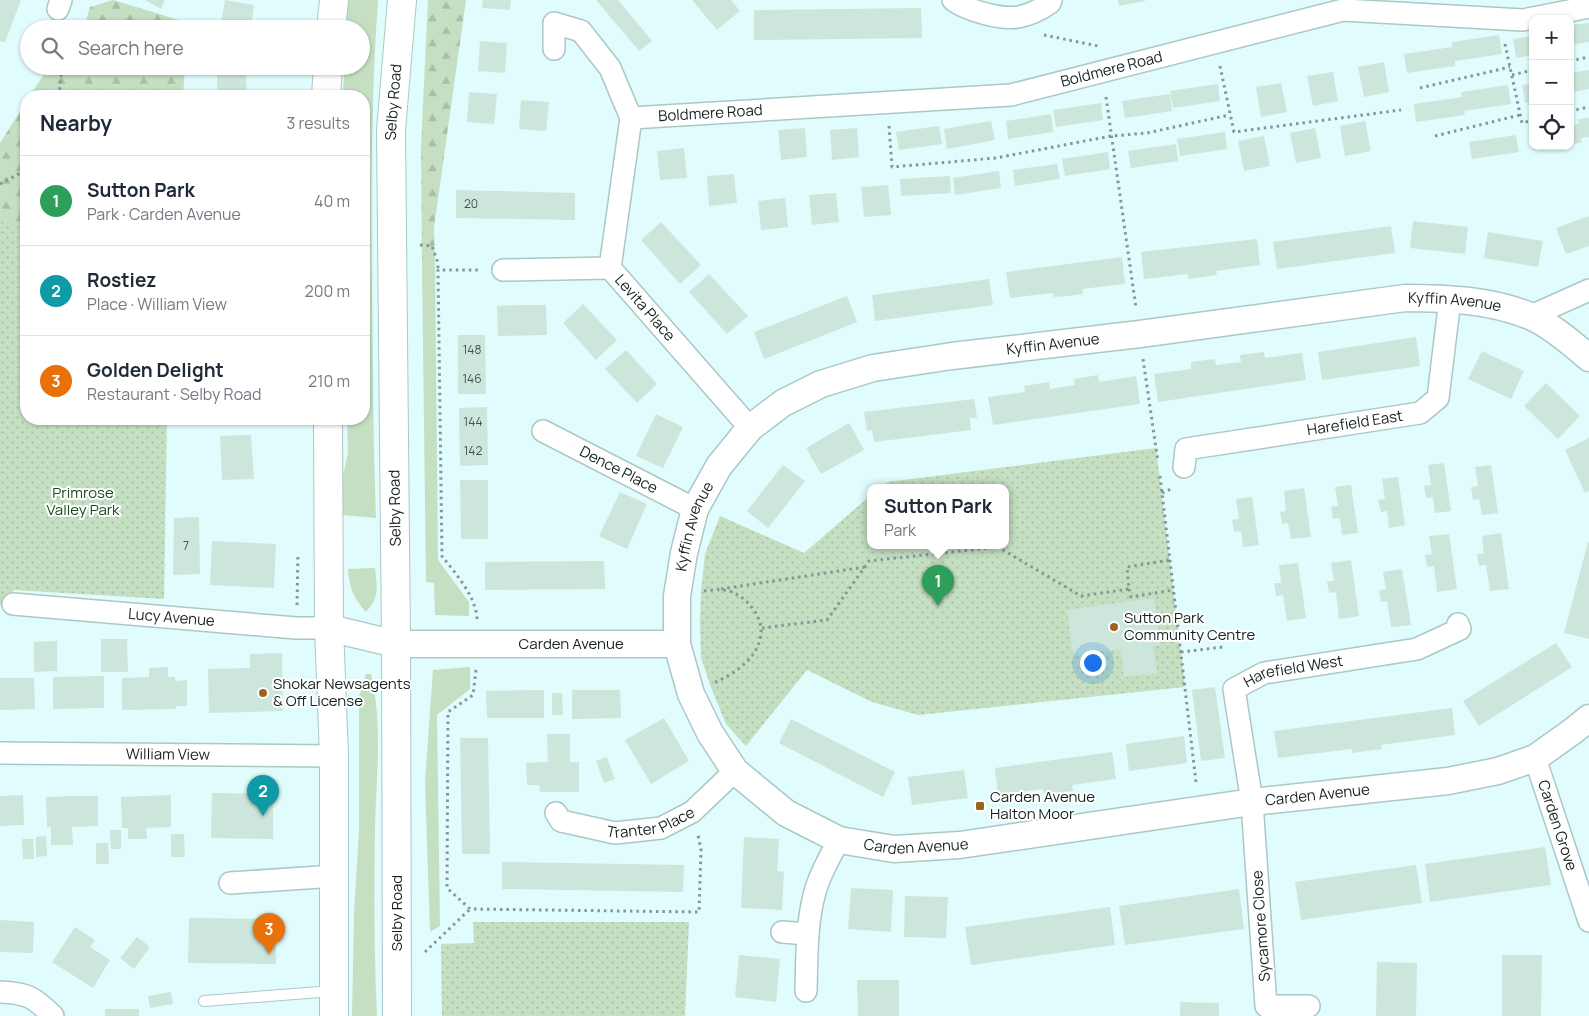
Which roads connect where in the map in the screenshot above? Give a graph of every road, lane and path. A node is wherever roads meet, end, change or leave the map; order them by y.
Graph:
1 (334, 0) edge
2 (402, 0) edge
3 (953, 0) edge
4 (1051, 0) edge
5 (1589, 7) edge
6 (1500, 19) junction
7 (332, 20) edge
8 (1046, 36) dead end
9 (1216, 43) junction
10 (554, 49) dead end
11 (1589, 57) edge
12 (1574, 60) edge
13 (1510, 67) junction
14 (1529, 71) edge
15 (1102, 72) junction
16 (61, 75) edge
17 (327, 75) edge
18 (1512, 75) junction
19 (1420, 88) dead end
20 (60, 90) edge
21 (326, 90) edge
22 (888, 103) junction
23 (1589, 107) edge
24 (1401, 110) dead end
25 (1574, 110) edge
26 (1229, 115) junction
27 (1520, 115) junction
28 (631, 118) junction
29 (1529, 121) edge
30 (1112, 136) junction
31 (1435, 136) dead end
32 (20, 173) edge
33 (0, 184) edge
34 (610, 268) junction
35 (503, 270) dead end
36 (1131, 277) dead end
37 (1589, 290) edge
38 (1450, 298) junction
39 (1531, 316) junction
40 (1589, 358) edge
41 (328, 425) edge
42 (750, 428) junction
43 (543, 431) dead end
44 (1156, 448) dead end
45 (1158, 466) dead end
46 (1184, 467) dead end
47 (1160, 475) dead end
48 (695, 509) junction
49 (980, 549) edge
50 (1001, 549) edge
51 (1170, 560) junction
52 (864, 567) junction
53 (718, 589) junction
54 (1130, 589) junction
55 (1173, 590) junction
56 (677, 596) junction
57 (13, 604) dead end
58 (1458, 624) dead end
59 (329, 628) junction
60 (762, 628) junction
61 (396, 644) junction
62 (677, 644) junction
63 (1223, 647) dead end
64 (1181, 652) junction
65 (691, 694) junction
66 (1589, 718) edge
67 (0, 753) edge
68 (334, 756) junction
69 (1535, 758) junction
70 (735, 771) junction
71 (1252, 802) junction
72 (1200, 810) junction
73 (556, 813) dead end
74 (839, 840) junction
75 (335, 876) junction
76 (230, 883) dead end
77 (470, 909) dead end
78 (1589, 921) edge
79 (782, 932) dead end
80 (808, 934) junction
81 (397, 958) junction
82 (806, 991) dead end
83 (0, 992) edge
84 (204, 1001) dead end
85 (334, 1004) edge
86 (1309, 1006) dead end
87 (53, 1016) edge
88 (397, 1016) edge

1 - 7 main road
2 - 61 main road, Selby Road
3 - 4 street
5 - 6 street, Boldmere Road
6 - 9 street, Boldmere Road
6 - 13 path
8 - 15 path
9 - 15 street, Boldmere Road
9 - 26 path
10 - 28 street
11 - 12 path
13 - 18 path
13 - 19 path
14 - 18 path
15 - 22 street, Boldmere Road
15 - 30 path
16 - 20 path
17 - 21 main road
18 - 27 path
22 - 28 street, Boldmere Road
22 - 30 path
23 - 25 path
24 - 26 path
26 - 30 path
27 - 29 path
27 - 31 path
28 - 34 street
30 - 36 path
32 - 33 path
34 - 35 street, Levita Place
34 - 42 street, Levita Place
37 - 39 street
38 - 39 street, Kyffin Avenue
38 - 42 street, Kyffin Avenue
38 - 46 street, Harefield East
39 - 40 street, Kyffin Avenue
41 - 59 main road
42 - 48 street, Kyffin Avenue
43 - 48 street, Dence Place
44 - 45 path
47 - 51 path
48 - 56 street, Kyffin Avenue
49 - 52 path
50 - 54 path
51 - 54 path
51 - 55 path
52 - 53 path
52 - 60 path
53 - 56 path
53 - 60 path
54 - 55 path
55 - 64 path
56 - 62 street, Kyffin Avenue
57 - 59 street, Lucy Avenue
58 - 71 street, Harefield West
59 - 61 street, Carden Avenue
59 - 68 main road
60 - 65 path
61 - 62 street, Carden Avenue
61 - 81 main road, Selby Road
62 - 65 street, Carden Avenue
63 - 64 path
64 - 72 path
65 - 70 street, Carden Avenue
66 - 69 street, Carden Avenue
67 - 68 street, William View
68 - 75 main road
69 - 71 street, Carden Avenue
69 - 78 street, Carden Grove
70 - 73 street, Tranter Place
70 - 74 street, Carden Avenue
71 - 72 street, Carden Avenue
71 - 86 street, Sycamore Close
72 - 74 street, Carden Avenue
74 - 80 street
75 - 76 street
75 - 85 main road
77 - 81 path
79 - 80 street
80 - 82 street
81 - 88 main road, Selby Road
83 - 87 street
84 - 85 lane

